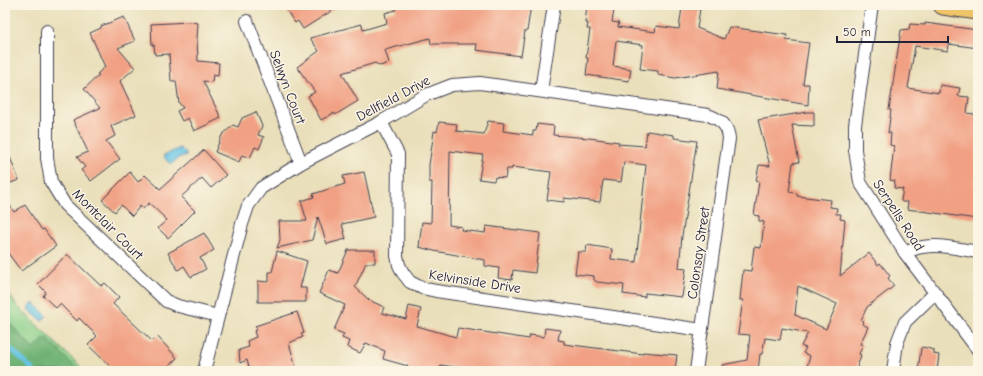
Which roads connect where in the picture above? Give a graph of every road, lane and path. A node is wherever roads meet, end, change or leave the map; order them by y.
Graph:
1 (554, 5) edge
2 (872, 5) edge
3 (942, 5) edge
4 (978, 10) edge
5 (247, 21) dead end
6 (47, 31) dead end
7 (541, 92) junction
8 (381, 122) junction
9 (729, 140) joint
10 (301, 163) junction
11 (905, 252) junction
12 (978, 252) edge
13 (935, 293) junction
14 (218, 316) junction
15 (702, 330) junction
16 (978, 350) edge
17 (204, 371) edge
18 (696, 371) edge
19 (893, 371) edge

1 - 7 street
2 - 11 street, Serpells Road
3 - 4 main road
5 - 10 street, Selwyn Court
6 - 14 street, Montclair Court
7 - 8 street, Dellfield Drive
7 - 9 street, Dellfield Drive
8 - 10 street, Dellfield Drive
8 - 15 street, Kelvinside Drive
9 - 15 street, Colonsay Street
10 - 14 street, Dellfield Drive
11 - 12 street
11 - 13 street, Serpells Road
13 - 16 street, Serpells Road
13 - 19 street
14 - 17 street, Dellfield Drive
15 - 18 street, Colonsay Street

